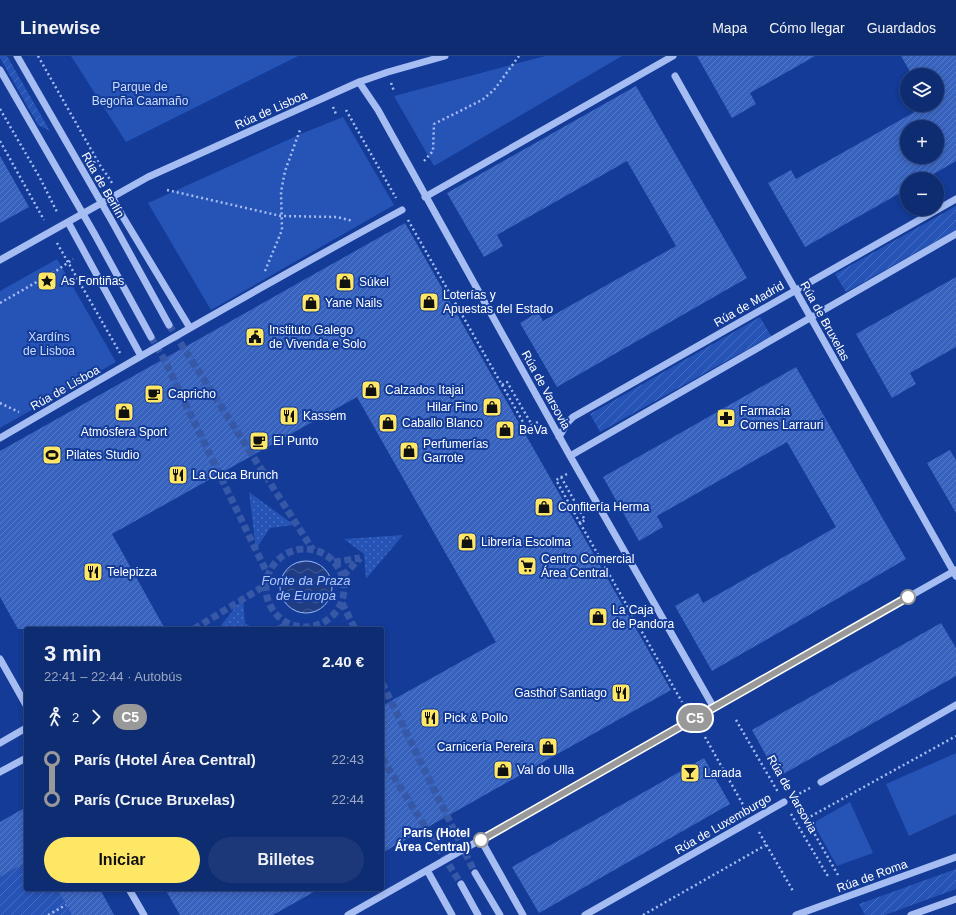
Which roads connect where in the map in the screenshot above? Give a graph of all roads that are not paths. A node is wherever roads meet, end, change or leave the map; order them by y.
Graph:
1 (17, 56) edge
2 (445, 56) edge
3 (673, 56) edge
4 (0, 70) edge
5 (675, 76) dead end
6 (360, 82) junction
7 (112, 196) junction
8 (425, 197) junction
9 (956, 199) edge
10 (100, 203) junction
11 (402, 210) road end
12 (83, 213) junction
13 (68, 222) junction
14 (956, 234) edge
15 (0, 260) edge
16 (796, 290) junction
17 (810, 317) junction
18 (169, 325) tunnel mouth
19 (190, 328) junction
20 (151, 337) tunnel mouth
21 (141, 356) junction
22 (559, 436) junction
23 (0, 438) edge
24 (570, 456) junction
25 (955, 573) edge
26 (0, 659) edge
27 (24, 701) edge
28 (956, 706) edge
29 (714, 708) junction
30 (24, 729) edge
31 (0, 742) edge
32 (24, 759) edge
33 (0, 772) edge
34 (821, 782) road end
35 (784, 802) road end
36 (481, 840) junction
37 (956, 857) edge
38 (427, 870) junction
39 (475, 873) tunnel mouth
40 (460, 884) tunnel mouth
41 (130, 891) edge
42 (956, 898) edge
43 (144, 915) edge
44 (348, 915) edge
45 (452, 915) edge
46 (478, 915) edge
47 (500, 915) edge
48 (523, 915) edge
49 (585, 915) edge
50 (796, 915) edge
51 (911, 915) edge

1 - 10 street, Rúa de Berlín
2 - 6 street, Rúa de Lisboa
3 - 8 street
4 - 12 street
5 - 16 street, Rúa de Bruxelas
6 - 7 street, Rúa de Lisboa
6 - 8 street, Rúa de Varsovia
7 - 10 street, Rúa de Lisboa
7 - 19 street
8 - 22 street, Rúa de Varsovia
9 - 16 street, Rúa de Madrid
10 - 12 street, Rúa de Lisboa
10 - 18 street, Rúa de Berlín
11 - 19 street, Rúa de Lisboa
12 - 13 street, Rúa de Lisboa
12 - 20 street
13 - 15 street, Rúa de Lisboa
13 - 21 street
14 - 17 street
16 - 17 street, Rúa de Bruxelas
16 - 22 street, Rúa de Madrid
17 - 24 street
17 - 25 street, Rúa de Bruxelas
19 - 21 street, Rúa de Lisboa
21 - 23 street, Rúa de Lisboa
22 - 24 street, Rúa de Varsovia
24 - 29 street, Rúa de Varsovia
25 - 29 street
26 - 27 street
28 - 34 street
29 - 36 street
30 - 31 street
32 - 33 street
35 - 49 street, Rúa de Luxemburgo
36 - 38 street
36 - 48 street
37 - 50 street, Rúa de Roma
38 - 44 street
38 - 45 street
39 - 47 street
40 - 46 street
41 - 43 street
42 - 51 street

